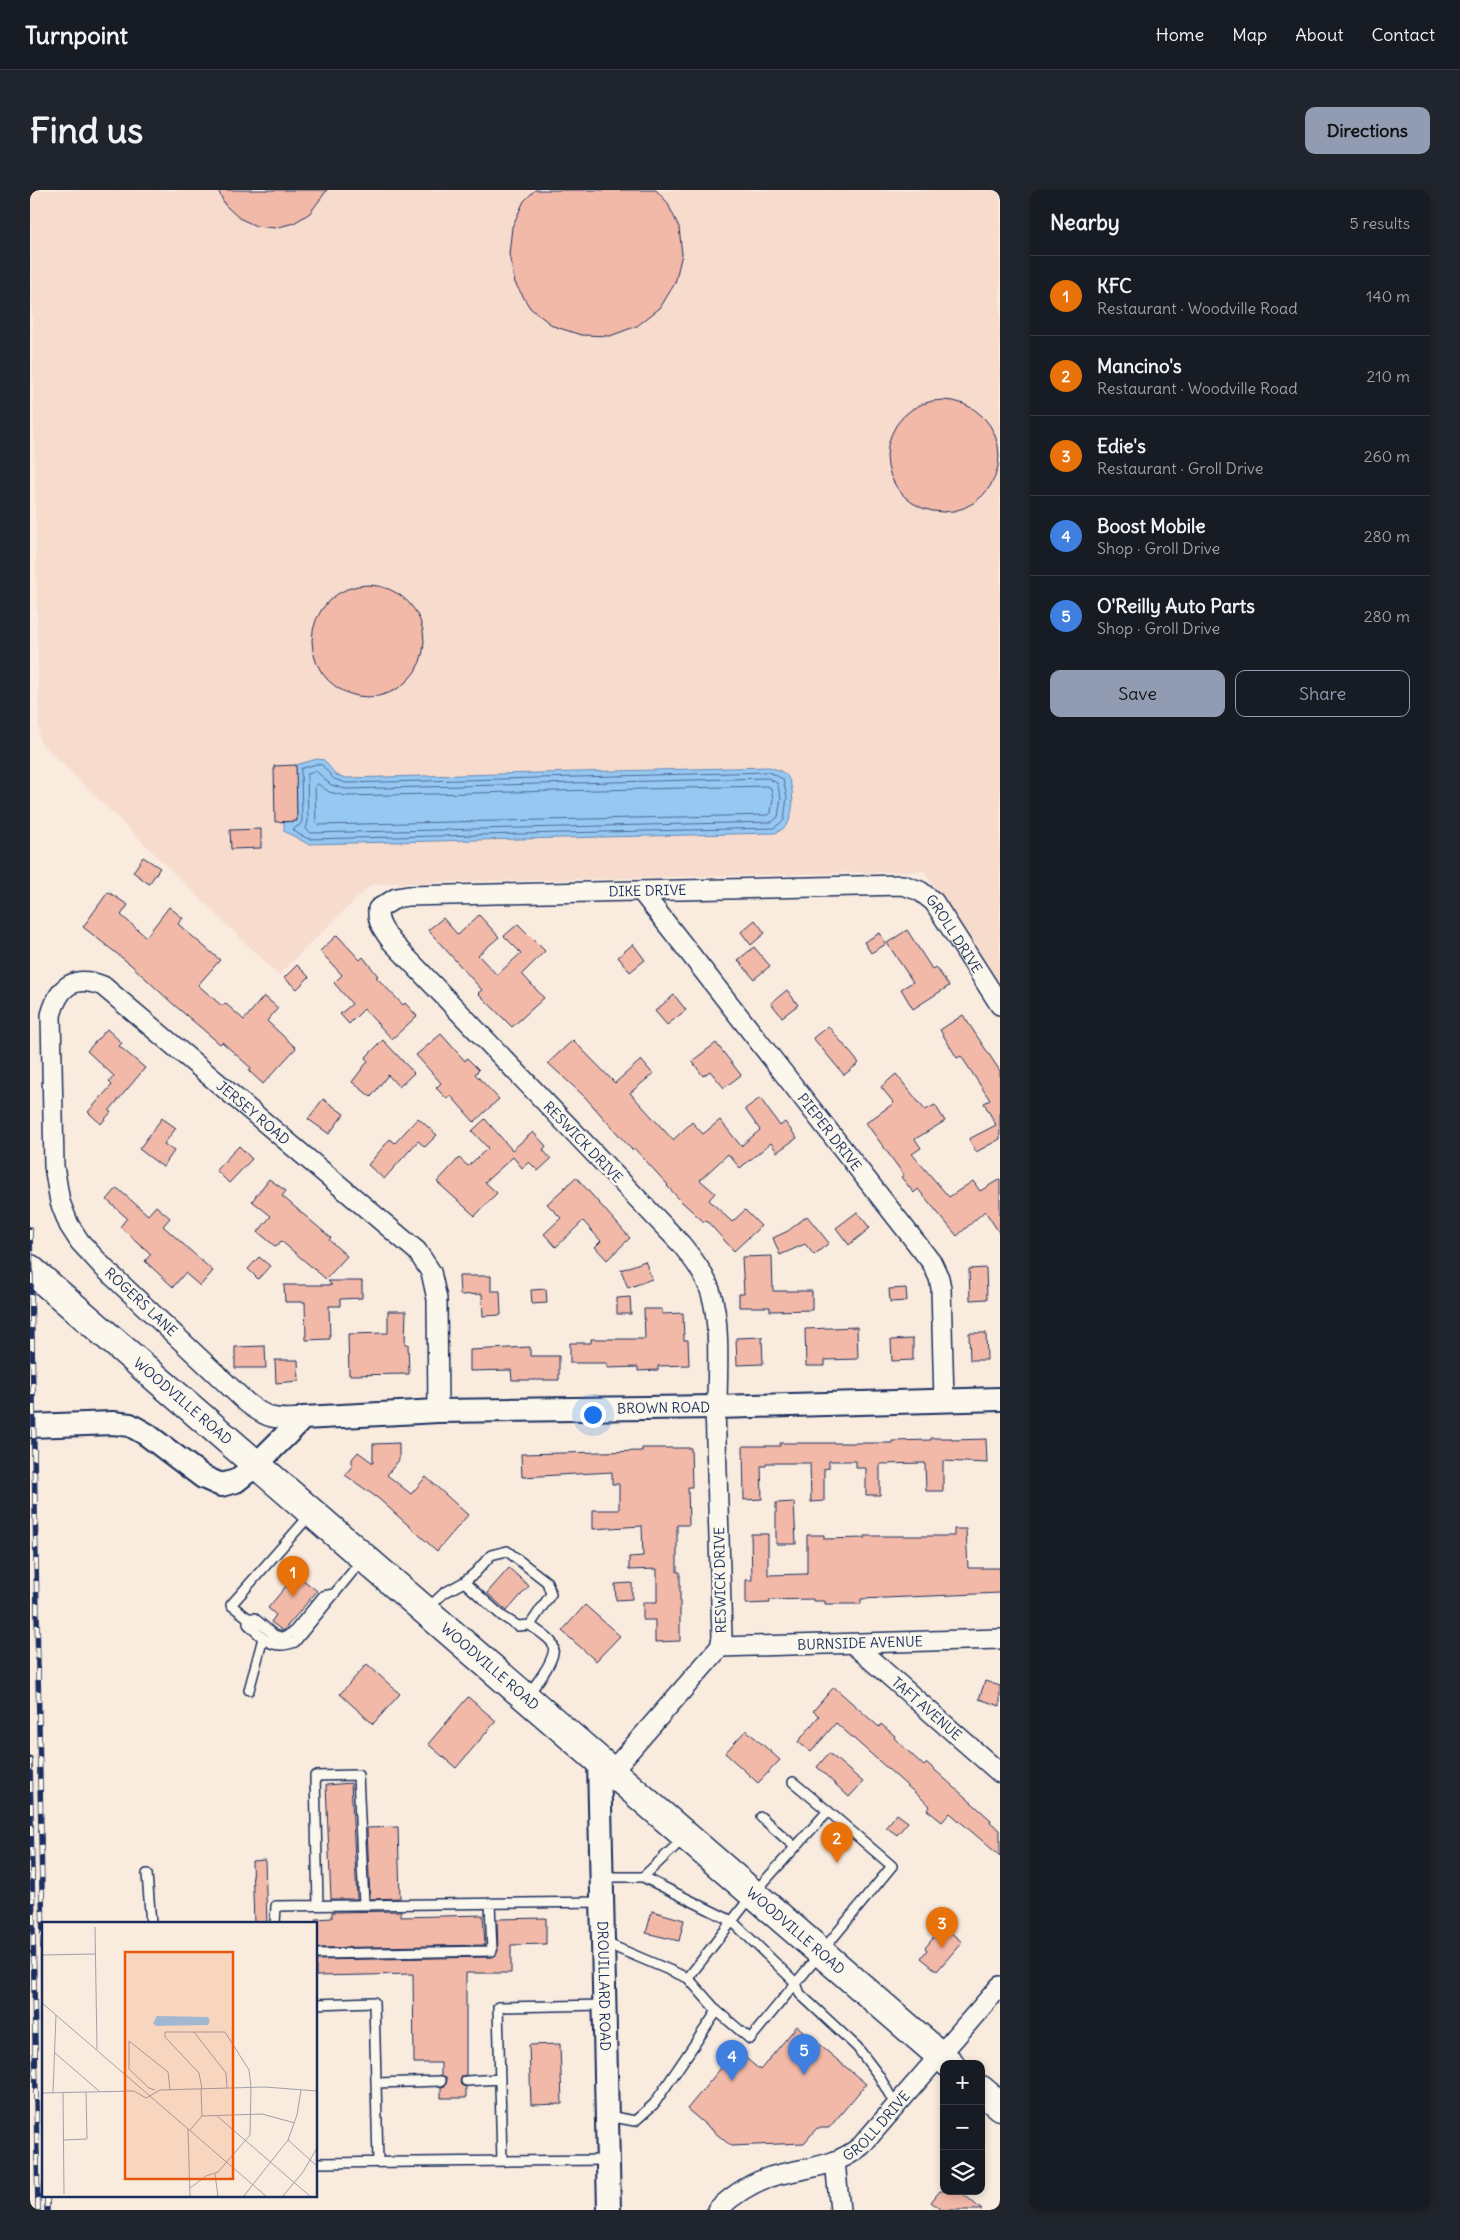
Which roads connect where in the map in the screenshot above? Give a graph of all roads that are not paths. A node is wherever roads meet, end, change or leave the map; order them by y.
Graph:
1 (641, 891) junction
2 (920, 891) joint
3 (378, 909) joint
4 (1000, 1005) edge
5 (53, 1126) joint
6 (30, 1269) edge
7 (1000, 1399) edge
8 (944, 1401) junction
9 (716, 1407) junction
10 (438, 1411) junction
11 (302, 1418) junction
12 (38, 1425) edge
13 (256, 1466) junction
14 (312, 1513) junction
15 (363, 1558) junction
16 (464, 1582) junction
17 (334, 1594) junction
18 (424, 1611) junction
19 (248, 1618) junction
20 (530, 1625) junction
21 (263, 1638) junction
22 (1000, 1639) edge
23 (854, 1644) junction
24 (720, 1648) junction
25 (249, 1690) dead end
26 (526, 1698) junction
27 (605, 1767) junction
28 (1000, 1773) edge
29 (793, 1782) dead end
30 (828, 1811) junction
31 (761, 1817) dead end
32 (686, 1836) junction
33 (796, 1847) junction
34 (147, 1874) dead end
35 (601, 1877) junction
36 (643, 1877) junction
37 (753, 1894) junction
38 (602, 1902) junction
39 (490, 1903) junction
40 (318, 1905) junction
41 (364, 1905) junction
42 (732, 1921) junction
43 (151, 1922) edge
44 (275, 1922) edge
45 (603, 1942) junction
46 (821, 1953) junction
47 (318, 1954) edge
48 (688, 1978) junction
49 (796, 1983) junction
50 (1000, 1986) edge
51 (318, 2004) edge
52 (604, 2005) junction
53 (717, 2012) junction
54 (946, 2060) edge
55 (940, 2066) edge
56 (500, 2079) junction
57 (466, 2080) dead end
58 (440, 2081) dead end
59 (376, 2083) junction
60 (985, 2093) edge
61 (896, 2106) junction
62 (1000, 2106) edge
63 (607, 2115) junction
64 (608, 2160) junction
65 (502, 2161) junction
66 (378, 2162) junction
67 (835, 2162) junction
68 (318, 2163) edge
69 (610, 2210) edge
70 (717, 2210) edge
71 (840, 2210) edge

1 - 2 street, DIKE DRIVE
1 - 3 street, DIKE DRIVE
1 - 8 street, PIEPER DRIVE
2 - 4 street, GROLL DRIVE
3 - 9 street, RESWICK DRIVE
5 - 10 street, JERSEY ROAD
5 - 11 street, ROGERS LANE
6 - 13 main road, WOODVILLE ROAD
7 - 8 street, BROWN ROAD
8 - 9 street, BROWN ROAD
9 - 10 street, BROWN ROAD
9 - 24 street, RESWICK DRIVE
10 - 11 street, BROWN ROAD
11 - 13 street
12 - 13 street
13 - 14 main road, WOODVILLE ROAD
14 - 15 main road, WOODVILLE ROAD
14 - 19 lane
15 - 17 lane
15 - 18 main road, WOODVILLE ROAD
16 - 18 lane
16 - 20 lane
16 - 20 lane
17 - 19 lane
17 - 21 lane
18 - 26 main road, WOODVILLE ROAD
19 - 21 lane
20 - 26 lane
21 - 25 lane
22 - 23 street, BURNSIDE AVENUE
23 - 24 street, BURNSIDE AVENUE
23 - 28 street, TAFT AVENUE
24 - 27 street, RESWICK DRIVE
26 - 27 main road, WOODVILLE ROAD
27 - 32 main road, WOODVILLE ROAD
27 - 35 street, DROUILLARD ROAD
29 - 30 lane
30 - 33 lane
30 - 46 lane
31 - 33 lane
32 - 36 lane
32 - 37 main road, WOODVILLE ROAD
33 - 37 lane
34 - 43 lane
35 - 36 lane
35 - 38 street, DROUILLARD ROAD
36 - 42 lane
37 - 42 lane
37 - 46 main road, WOODVILLE ROAD
38 - 39 lane
38 - 45 street, DROUILLARD ROAD
39 - 41 lane
39 - 47 lane
40 - 41 lane
40 - 41 lane
40 - 44 lane
42 - 48 lane
42 - 49 lane
45 - 48 lane
45 - 52 street, DROUILLARD ROAD
46 - 49 lane
46 - 54 main road, WOODVILLE ROAD
48 - 53 lane
49 - 53 lane
49 - 61 lane
50 - 54 street, GROLL DRIVE
51 - 59 lane
52 - 56 lane
52 - 63 street, DROUILLARD ROAD
53 - 63 lane
55 - 61 street, GROLL DRIVE
56 - 57 lane
56 - 65 lane
58 - 59 lane
59 - 66 lane
60 - 62 main road
61 - 67 street, GROLL DRIVE
63 - 64 street, DROUILLARD ROAD
64 - 65 lane
64 - 69 street, DROUILLARD ROAD
65 - 66 lane
66 - 68 lane
67 - 70 street, GROLL DRIVE
67 - 71 street

